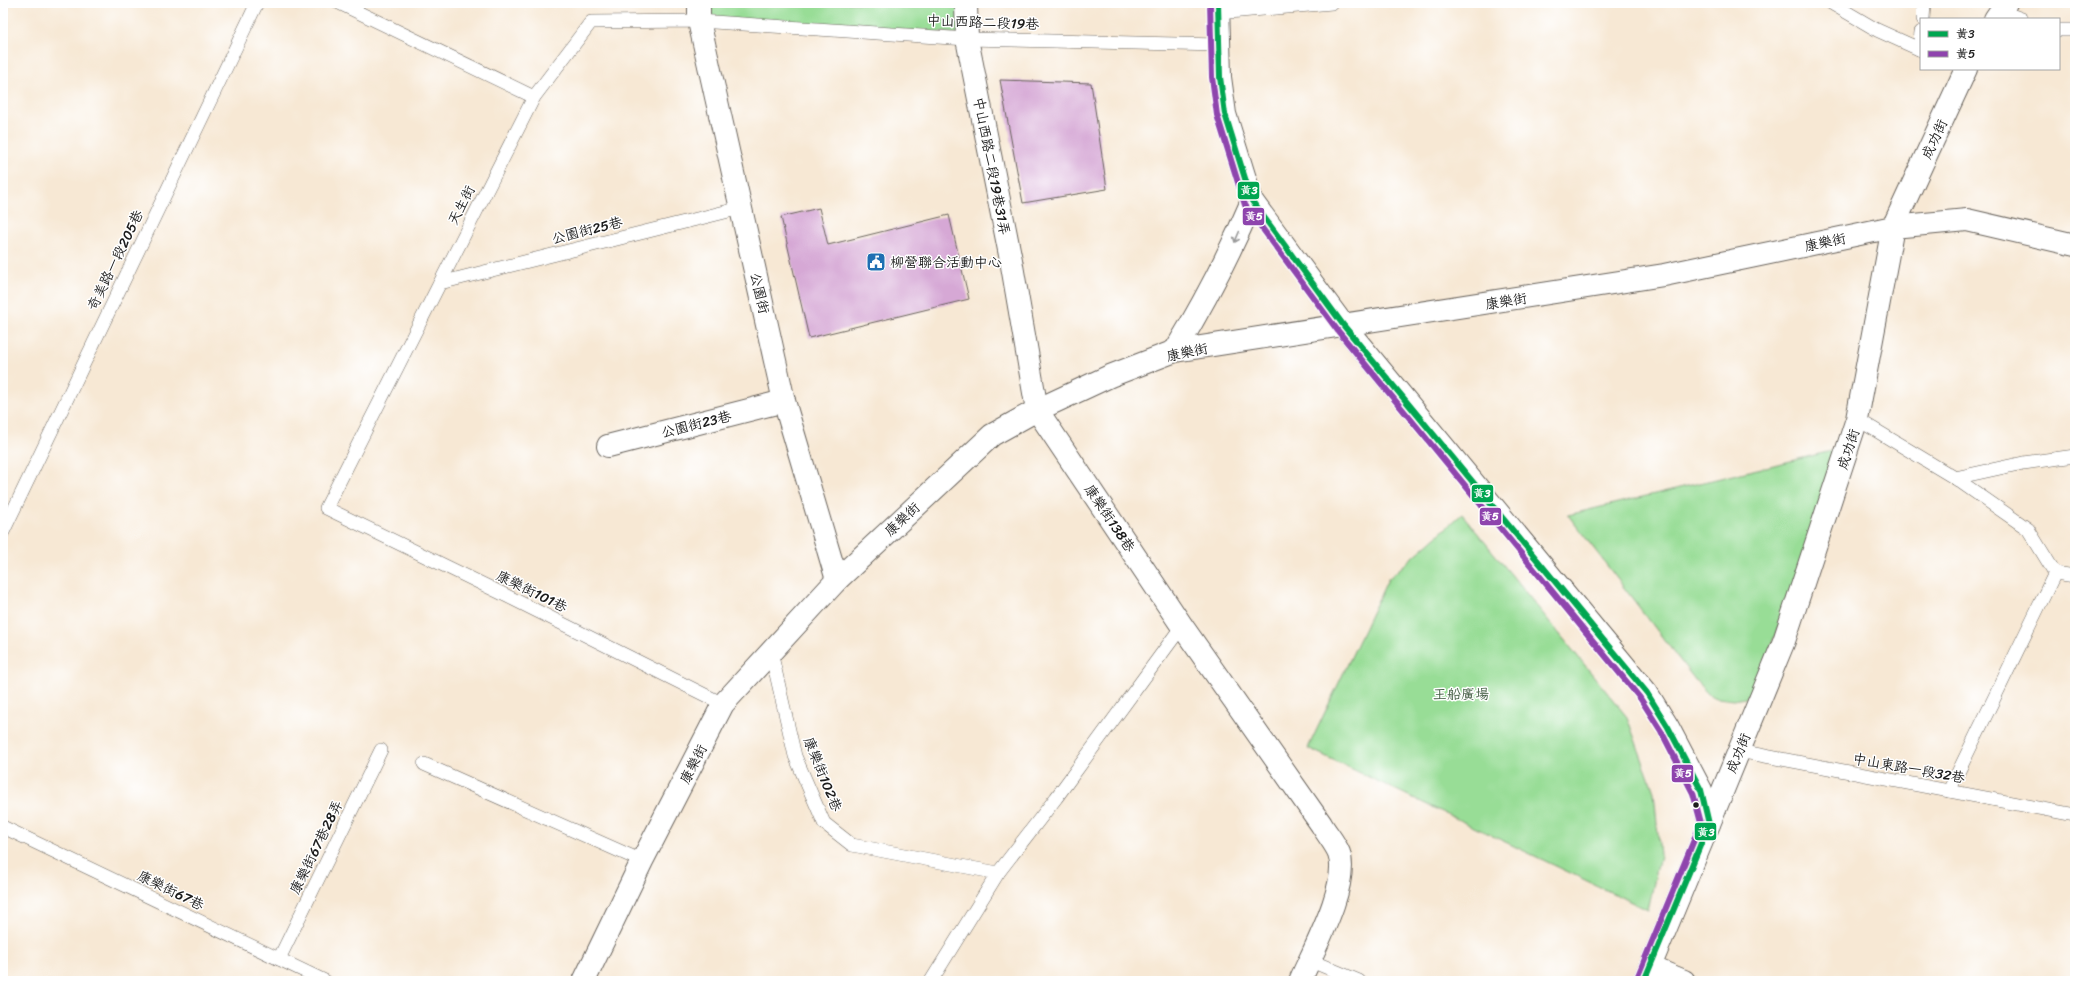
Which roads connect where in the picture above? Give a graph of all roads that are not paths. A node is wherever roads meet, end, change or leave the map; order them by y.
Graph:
1 (256, 3) edge
2 (339, 3) edge
3 (966, 3) edge
4 (1332, 3) edge
5 (1831, 3) edge
6 (1924, 3) edge
7 (1218, 8) edge
8 (2000, 11) edge
9 (699, 12) edge
10 (1922, 18) edge
11 (2019, 18) edge
12 (2060, 30) edge
13 (2075, 30) edge
14 (966, 39) junction
15 (1218, 45) junction
16 (1920, 49) edge
17 (1966, 70) edge
18 (534, 97) junction
19 (1252, 201) junction
20 (741, 208) junction
21 (1892, 228) junction
22 (2075, 245) edge
23 (440, 283) junction
24 (1344, 326) junction
25 (1175, 351) junction
26 (784, 401) junction
27 (1037, 410) junction
28 (1857, 419) junction
29 (608, 446) dead end
30 (2075, 456) edge
31 (1955, 478) junction
32 (326, 508) joint
33 (3, 532) edge
34 (2055, 573) junction
35 (2075, 576) edge
36 (837, 580) junction
37 (1182, 626) junction
38 (771, 652) junction
39 (724, 704) junction
40 (381, 750) dead end
41 (1739, 751) junction
42 (424, 764) dead end
43 (1949, 791) junction
44 (2075, 815) edge
45 (1709, 824) junction
46 (3, 827) edge
47 (642, 861) junction
48 (998, 873) junction
49 (279, 959) junction
50 (1309, 960) junction
51 (1647, 974) edge
52 (325, 981) edge
53 (584, 981) edge
54 (930, 981) edge
55 (1300, 981) edge
56 (1359, 981) edge
57 (1684, 981) edge

1 - 33 lane, 奇美路一段205巷
2 - 18 lane
3 - 14 street, 中山西路二段19巷31弄
4 - 7 lane
5 - 16 lane
6 - 10 lane
7 - 15 street
8 - 11 lane
9 - 14 lane, 中山西路二段19巷
9 - 18 lane, 天生街
9 - 20 street, 公園街
12 - 13 lane
14 - 15 lane, 中山西路二段19巷
14 - 27 street, 中山西路二段19巷31弄
15 - 19 street
17 - 21 street, 成功街
18 - 23 lane, 天生街
19 - 24 street
19 -> 25 street
20 - 23 lane, 公園街25巷
20 - 26 street, 公園街
21 - 22 street, 康樂街
21 - 24 street, 康樂街
21 - 28 street, 成功街
23 - 32 lane, 天生街
24 - 25 street, 康樂街
24 - 45 street
25 - 27 street, 康樂街
26 - 29 street, 公園街23巷
26 - 36 street, 公園街
27 - 36 street, 康樂街
27 - 37 street, 康樂街138巷
28 - 31 lane
28 - 41 street, 成功街
30 - 31 lane
31 - 34 lane
32 - 39 lane, 康樂街101巷
34 - 35 lane
34 - 43 lane
36 - 38 street, 康樂街
37 - 48 lane
37 - 50 street, 康樂街138巷
38 - 39 street, 康樂街
38 - 48 lane, 康樂街102巷
39 - 47 street, 康樂街
40 - 49 lane, 康樂街67巷28弄
41 - 43 lane, 中山東路一段32巷
41 - 45 street, 成功街
42 - 47 lane
43 - 44 lane, 中山東路一段32巷
45 - 51 street, 成功街
46 - 49 lane, 康樂街67巷
47 - 53 street, 康樂街
48 - 54 lane
49 - 52 lane, 康樂街67巷
50 - 55 street, 康樂街138巷
50 - 56 lane
51 - 57 street

